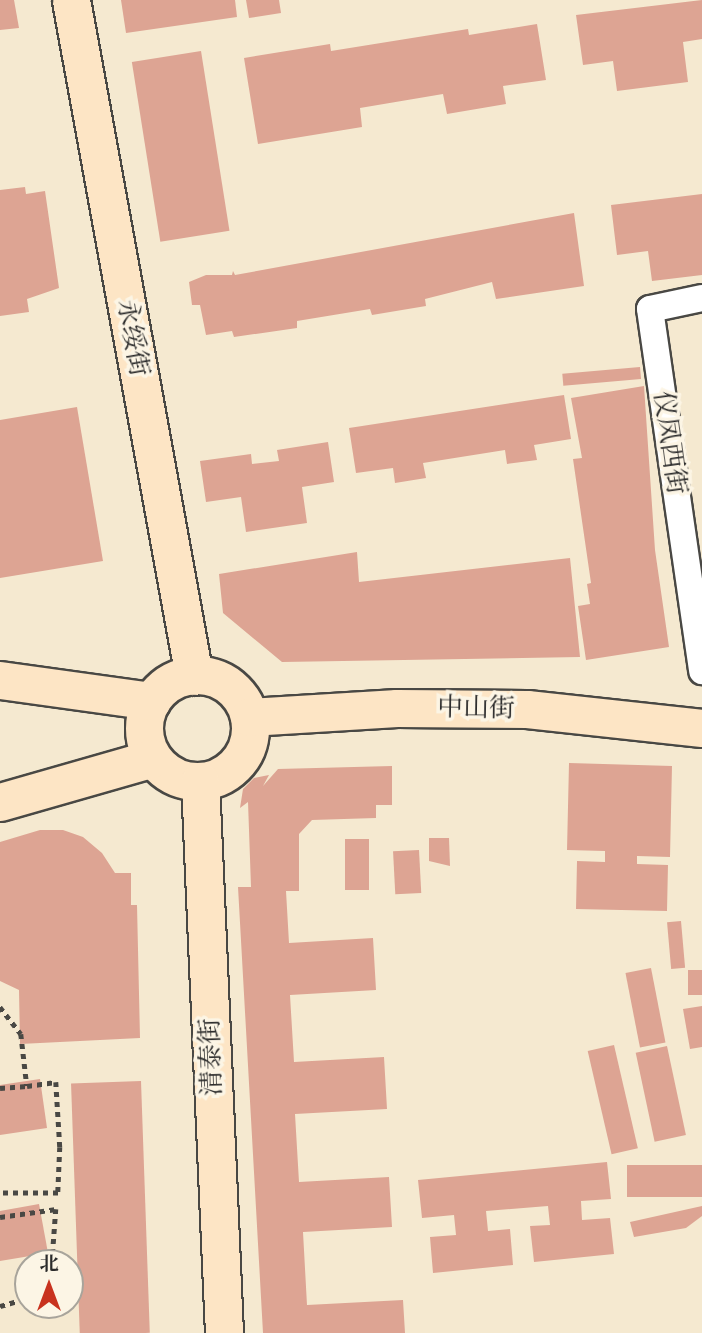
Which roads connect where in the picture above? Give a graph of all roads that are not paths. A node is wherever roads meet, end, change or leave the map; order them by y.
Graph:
1 (71, 0) edge
2 (702, 298) edge
3 (702, 670) edge
4 (194, 676) junction
5 (0, 680) edge
6 (152, 701) junction
7 (249, 717) junction
8 (702, 728) edge
9 (153, 758) junction
10 (200, 781) junction
11 (0, 802) edge
12 (224, 1333) edge

1 - 4 street, 永绥街
2 - 3 street, 仪凤西街
4 - 6 street
4 - 7 street
5 - 6 street
6 - 9 street
7 - 8 street, 中山街
7 - 10 street
9 - 10 street
9 - 11 street
10 - 12 street, 清泰街

